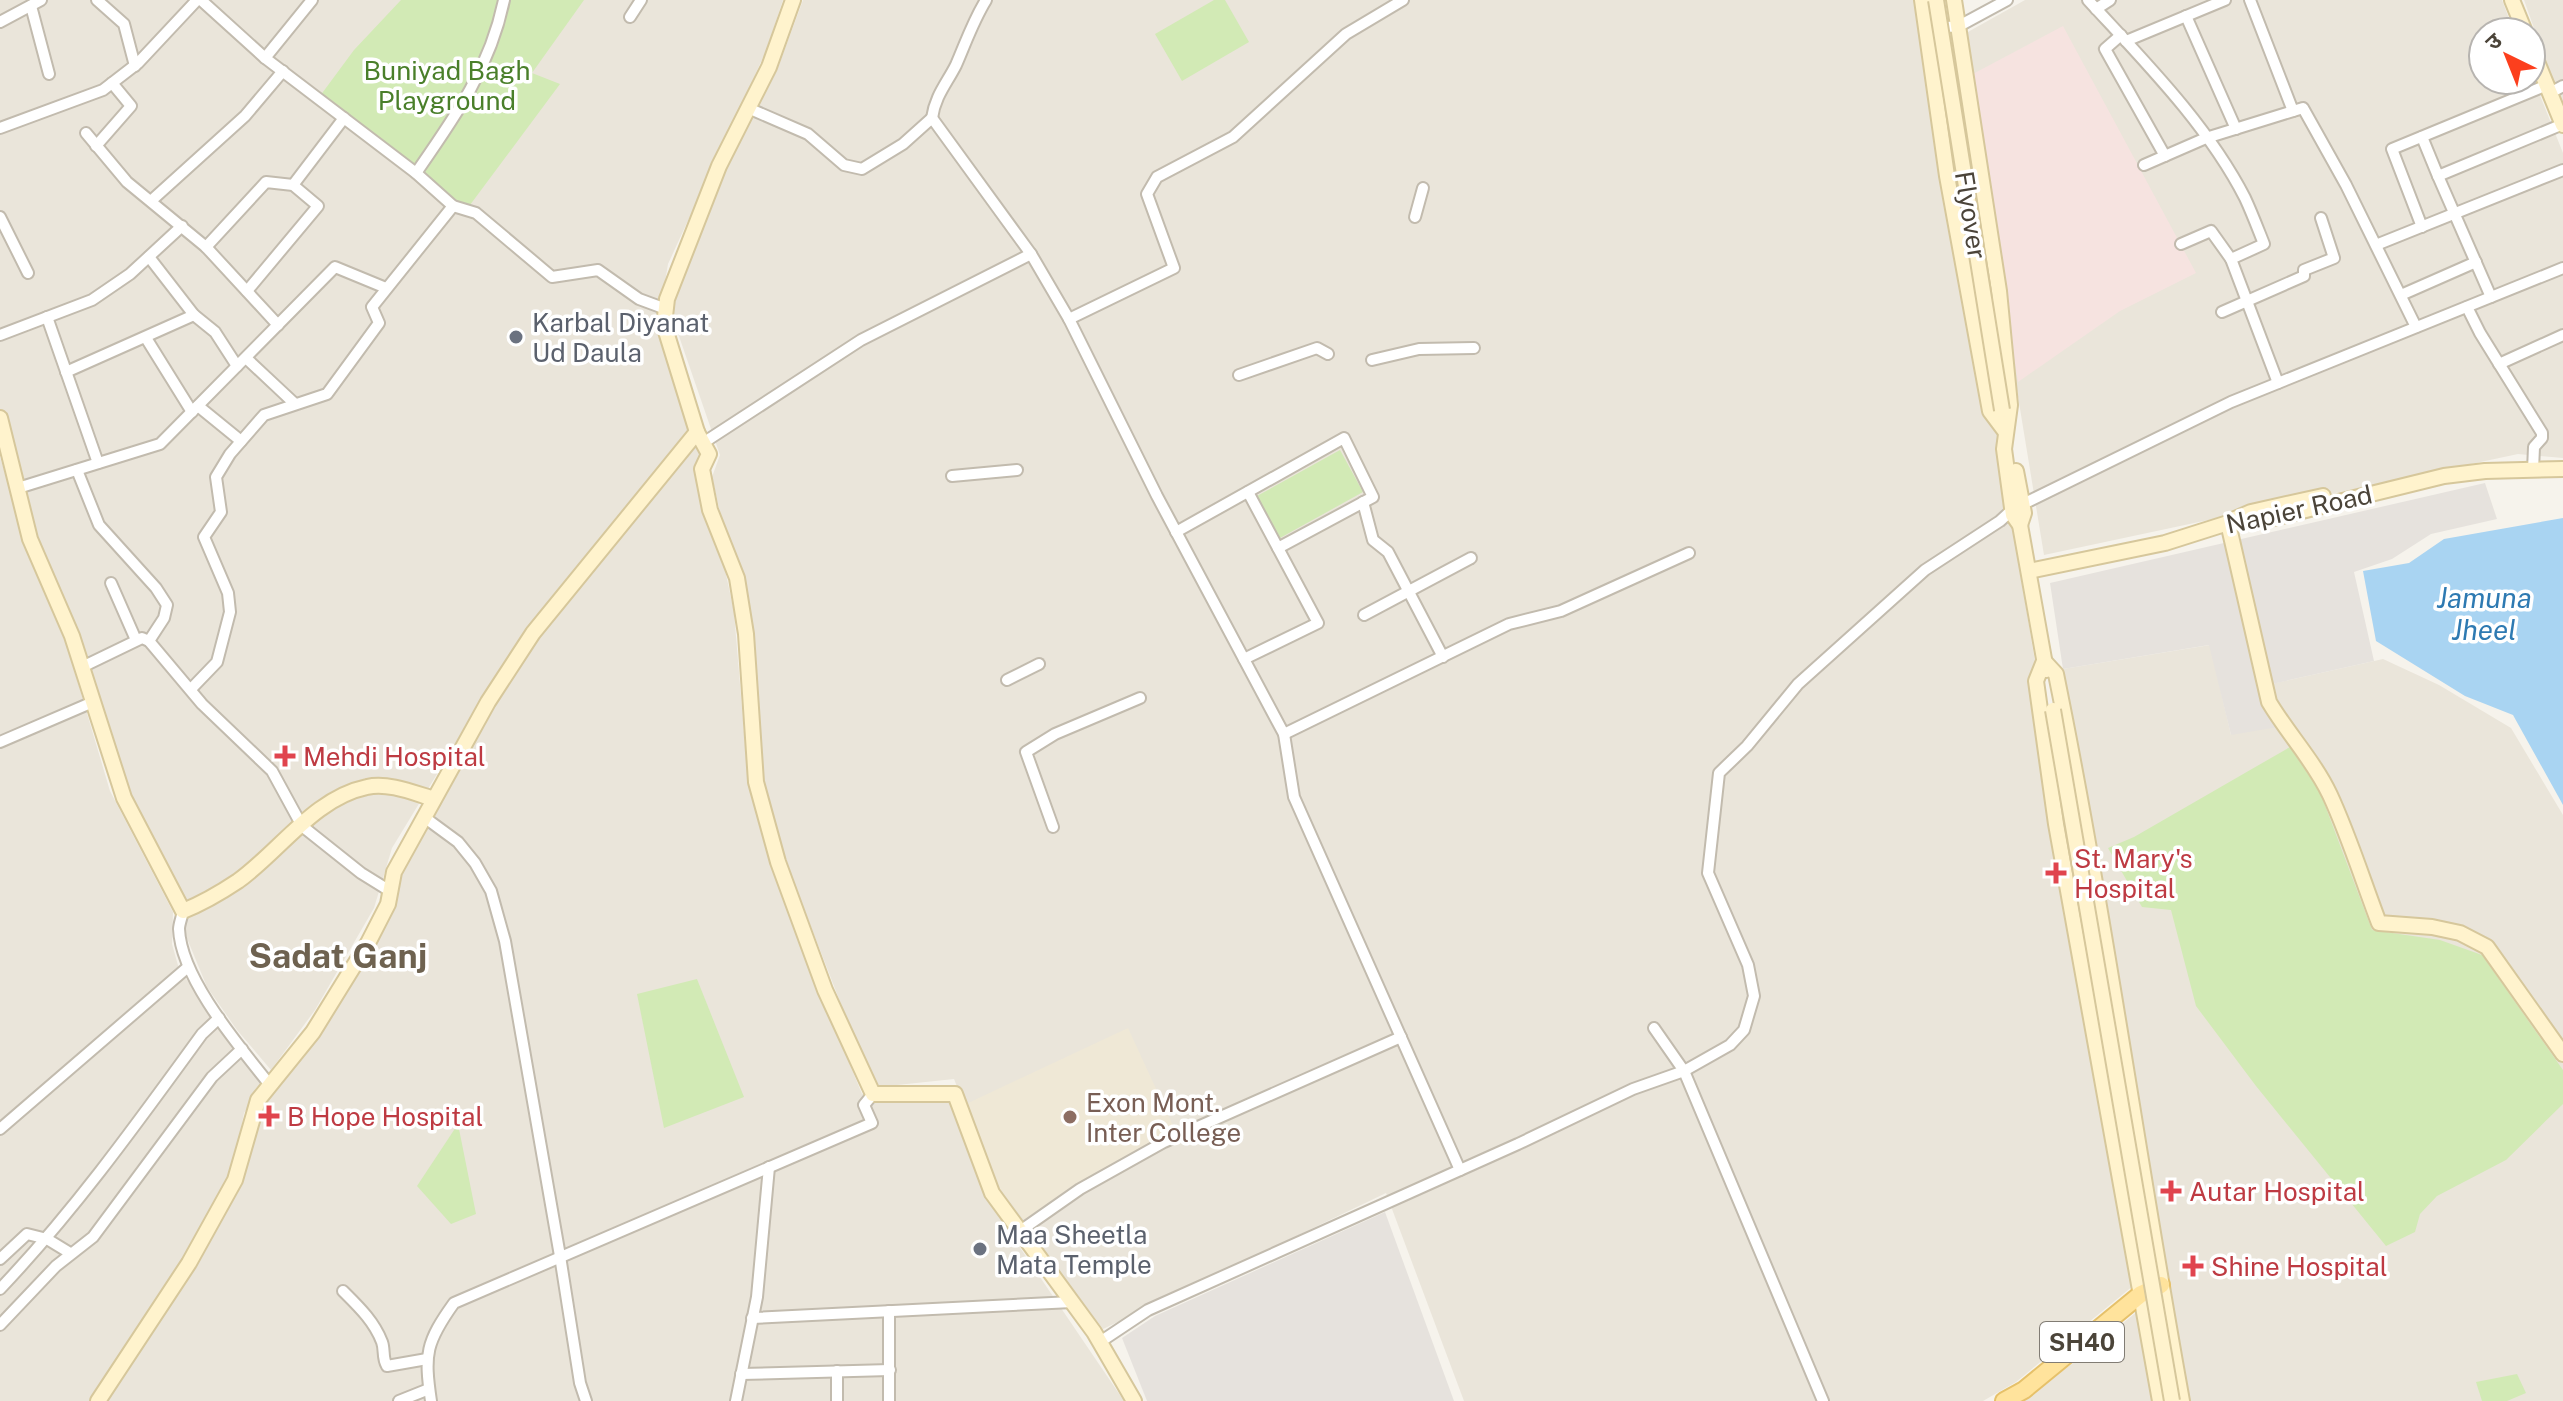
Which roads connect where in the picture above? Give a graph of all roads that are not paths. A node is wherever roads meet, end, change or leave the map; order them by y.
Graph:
1 (97, 0) edge
2 (199, 0) edge
3 (312, 0) edge
4 (504, 0) edge
5 (641, 0) edge
6 (793, 0) edge
7 (986, 0) edge
8 (1403, 0) edge
9 (1922, 0) edge
10 (1936, 0) edge
11 (1954, 0) edge
12 (2007, 0) edge
13 (2110, 0) edge
14 (2250, 0) edge
15 (2218, 1) edge
16 (36, 3) edge
17 (2092, 4) edge
18 (2186, 16) junction
19 (630, 17) dead end
20 (0, 22) edge
21 (1959, 26) junction
22 (1926, 29) junction
23 (2123, 38) junction
24 (265, 58) junction
25 (135, 66) junction
26 (283, 71) junction
27 (49, 74) dead end
28 (112, 83) junction
29 (2553, 88) edge
30 (748, 108) junction
31 (2293, 111) junction
32 (344, 118) junction
33 (932, 118) junction
34 (2563, 125) edge
35 (0, 128) edge
36 (2236, 129) junction
37 (86, 133) dead end
38 (2422, 137) junction
39 (2206, 138) junction
40 (96, 146) junction
41 (2165, 156) junction
42 (2144, 165) dead end
43 (2563, 170) edge
44 (416, 173) junction
45 (2438, 176) junction
46 (293, 185) junction
47 (1423, 188) dead end
48 (152, 200) junction
49 (453, 206) junction
50 (2455, 214) junction
51 (0, 217) edge
52 (1415, 217) dead end
53 (2321, 218) dead end
54 (182, 226) junction
55 (2422, 227) junction
56 (2181, 244) dead end
57 (2376, 245) junction
58 (206, 247) junction
59 (1031, 254) junction
60 (149, 257) junction
61 (2231, 259) junction
62 (2476, 262) junction
63 (2563, 268) edge
64 (28, 273) dead end
65 (386, 288) junction
66 (247, 291) junction
67 (2401, 295) junction
68 (2491, 297) junction
69 (2247, 301) junction
70 (2467, 307) junction
71 (666, 309) junction
72 (2222, 312) dead end
73 (194, 315) junction
74 (47, 317) junction
75 (1069, 319) junction
76 (278, 325) junction
77 (2416, 327) junction
78 (0, 335) edge
79 (2563, 335) edge
80 (146, 338) junction
81 (1474, 348) dead end
82 (1328, 354) dead end
83 (246, 358) junction
84 (1372, 360) dead end
85 (2499, 364) junction
86 (237, 366) junction
87 (66, 372) junction
88 (1239, 375) dead end
89 (2278, 383) junction
90 (294, 403) junction
91 (195, 409) junction
92 (0, 418) edge
93 (2006, 435) junction
94 (700, 438) junction
95 (241, 441) junction
96 (2563, 462) edge
97 (98, 463) junction
98 (2534, 465) junction
99 (2563, 469) edge
100 (77, 470) junction
101 (1017, 470) dead end
102 (952, 476) dead end
103 (18, 488) junction
104 (1248, 492) junction
105 (1363, 502) junction
106 (2018, 506) junction
107 (2228, 523) junction
108 (1176, 532) junction
109 (1278, 548) junction
110 (1689, 553) dead end
111 (1471, 558) dead end
112 (2034, 570) junction
113 (111, 583) dead end
114 (1409, 591) junction
115 (1364, 615) dead end
116 (136, 640) junction
117 (149, 641) junction
118 (1443, 657) junction
119 (1244, 659) junction
120 (2044, 661) junction
121 (1039, 664) dead end
122 (82, 667) junction
123 (1007, 680) dead end
124 (191, 689) junction
125 (1140, 698) dead end
126 (93, 702) junction
127 (1284, 734) junction
128 (0, 742) edge
129 (434, 799) junction
130 (424, 817) junction
131 (302, 826) junction
132 (1053, 827) dead end
133 (390, 891) junction
134 (183, 911) junction
135 (188, 967) junction
136 (219, 1018) junction
137 (1654, 1028) dead end
138 (1401, 1037) junction
139 (242, 1049) junction
140 (2563, 1054) edge
141 (1684, 1071) junction
142 (270, 1085) junction
143 (873, 1094) junction
144 (0, 1129) edge
145 (769, 1167) junction
146 (1460, 1170) junction
147 (1020, 1231) junction
148 (47, 1239) junction
149 (70, 1253) junction
150 (560, 1256) junction
151 (0, 1259) edge
152 (2161, 1285) junction
153 (0, 1289) edge
154 (343, 1291) dead end
155 (2141, 1294) junction
156 (1072, 1302) junction
157 (889, 1311) junction
158 (752, 1318) junction
159 (0, 1325) edge
160 (1100, 1342) junction
161 (427, 1359) junction
162 (890, 1370) junction
163 (837, 1371) junction
164 (741, 1374) junction
165 (430, 1395) edge
166 (98, 1401) edge
167 (399, 1401) edge
168 (586, 1401) edge
169 (736, 1401) edge
170 (837, 1401) edge
171 (889, 1401) edge
172 (1134, 1401) edge
173 (1823, 1401) edge
174 (2004, 1401) edge
175 (2160, 1401) edge
176 (2172, 1401) edge
177 (2182, 1401) edge

1 - 25 street
2 - 24 street
2 - 25 street
3 - 24 street
4 - 44 street
5 - 19 street
6 - 30 main road
7 - 33 street
8 - 75 street
9 - 22 main road
10 - 93 main road, Flyover, bridge
11 - 21 main road
12 - 21 street
13 - 17 street
14 - 31 street
15 - 18 street
16 - 20 street
16 - 27 street
17 - 23 street
18 - 23 street
18 - 36 street
21 - 22 street
21 - 93 main road
22 - 93 main road
23 - 39 street
23 - 41 street
24 - 26 street
25 - 28 street
26 - 32 street
26 - 48 street
28 - 35 street
28 - 40 street
29 - 34 main road
29 - 38 street
30 - 33 street
30 - 71 main road
31 - 36 street
31 - 57 street
32 - 44 street
32 - 46 street
33 - 59 street
34 - 45 street
36 - 39 street
37 - 40 street
38 - 45 street
38 - 55 street
39 - 41 street
39 - 61 street
40 - 48 street
41 - 42 street
43 - 50 street
44 - 49 street
45 - 50 street
46 - 58 street
46 - 66 street
47 - 52 street
48 - 54 street
49 - 65 street
49 - 71 street
50 - 55 street
50 - 62 street
51 - 64 street
53 - 69 street
54 - 58 street
54 - 60 street
55 - 57 street
56 - 61 street
57 - 67 street
58 - 66 street
59 - 75 street
59 - 94 street
60 - 73 street
60 - 74 street
61 - 69 street
62 - 67 street
62 - 68 street
63 - 68 street
65 - 76 street
65 - 90 street
66 - 76 street
67 - 77 street
68 - 70 street
69 - 72 street
69 - 89 street
70 - 77 street
70 - 85 street
71 - 94 main road
73 - 80 street
73 - 86 street
74 - 78 street
74 - 87 street
75 - 108 street
76 - 83 street
77 - 89 street
79 - 85 street
80 - 87 street
80 - 91 street
81 - 84 street
82 - 88 street
83 - 86 street
83 - 90 street
85 - 98 street
86 - 91 street
87 - 97 street
89 - 106 street
90 - 95 street
91 - 95 street
91 - 97 street
92 - 103 main road
93 - 106 main road
94 - 129 main road
94 - 143 main road
95 - 124 street
96 - 98 main road
97 - 100 street
98 - 99 main road, Napier Road
98 - 107 main road, Napier Road
100 - 103 street
100 - 117 street
101 - 102 street
103 - 122 main road
104 - 105 street
104 - 108 street
104 - 109 street
105 - 109 street
105 - 114 street
106 - 112 main road
106 - 141 street
107 - 112 main road, Napier Road
107 - 140 main road
108 - 119 street
109 - 119 street
110 - 118 street
111 - 114 street
112 - 120 main road
113 - 116 street
114 - 115 street
114 - 118 street
116 - 117 street
116 - 122 street
117 - 124 street
118 - 127 street
119 - 127 street
120 - 152 main road
120 - 155 main road
120 - 176 main road, bridge
121 - 123 street
122 - 126 main road
124 - 131 street
125 - 132 street
126 - 128 street
126 - 134 main road
127 - 138 street
129 - 130 main road
129 - 131 main road
130 - 133 main road
130 - 150 street
131 - 133 street
131 - 134 main road
133 - 142 main road
134 - 135 street
135 - 136 street
135 - 144 street
136 - 139 street
136 - 148 street
137 - 141 street
138 - 146 street
138 - 147 street
139 - 142 street
139 - 149 street
141 - 146 street
141 - 173 street
142 - 166 main road
143 - 145 street
143 - 147 main road
145 - 150 street
145 - 158 street
146 - 160 street
147 - 156 main road
148 - 149 street
148 - 151 street
148 - 153 street
149 - 159 street
150 - 161 street
150 - 168 street
152 - 155 main road, SH40
152 - 177 main road
154 - 161 street
155 - 174 main road, SH40
155 - 175 main road
156 - 157 street
156 - 160 main road
157 - 158 street
157 - 162 street
158 - 164 street
160 - 172 main road
161 - 165 street
162 - 163 street
162 - 171 street
163 - 164 street
163 - 170 street
164 - 169 street
165 - 167 street

